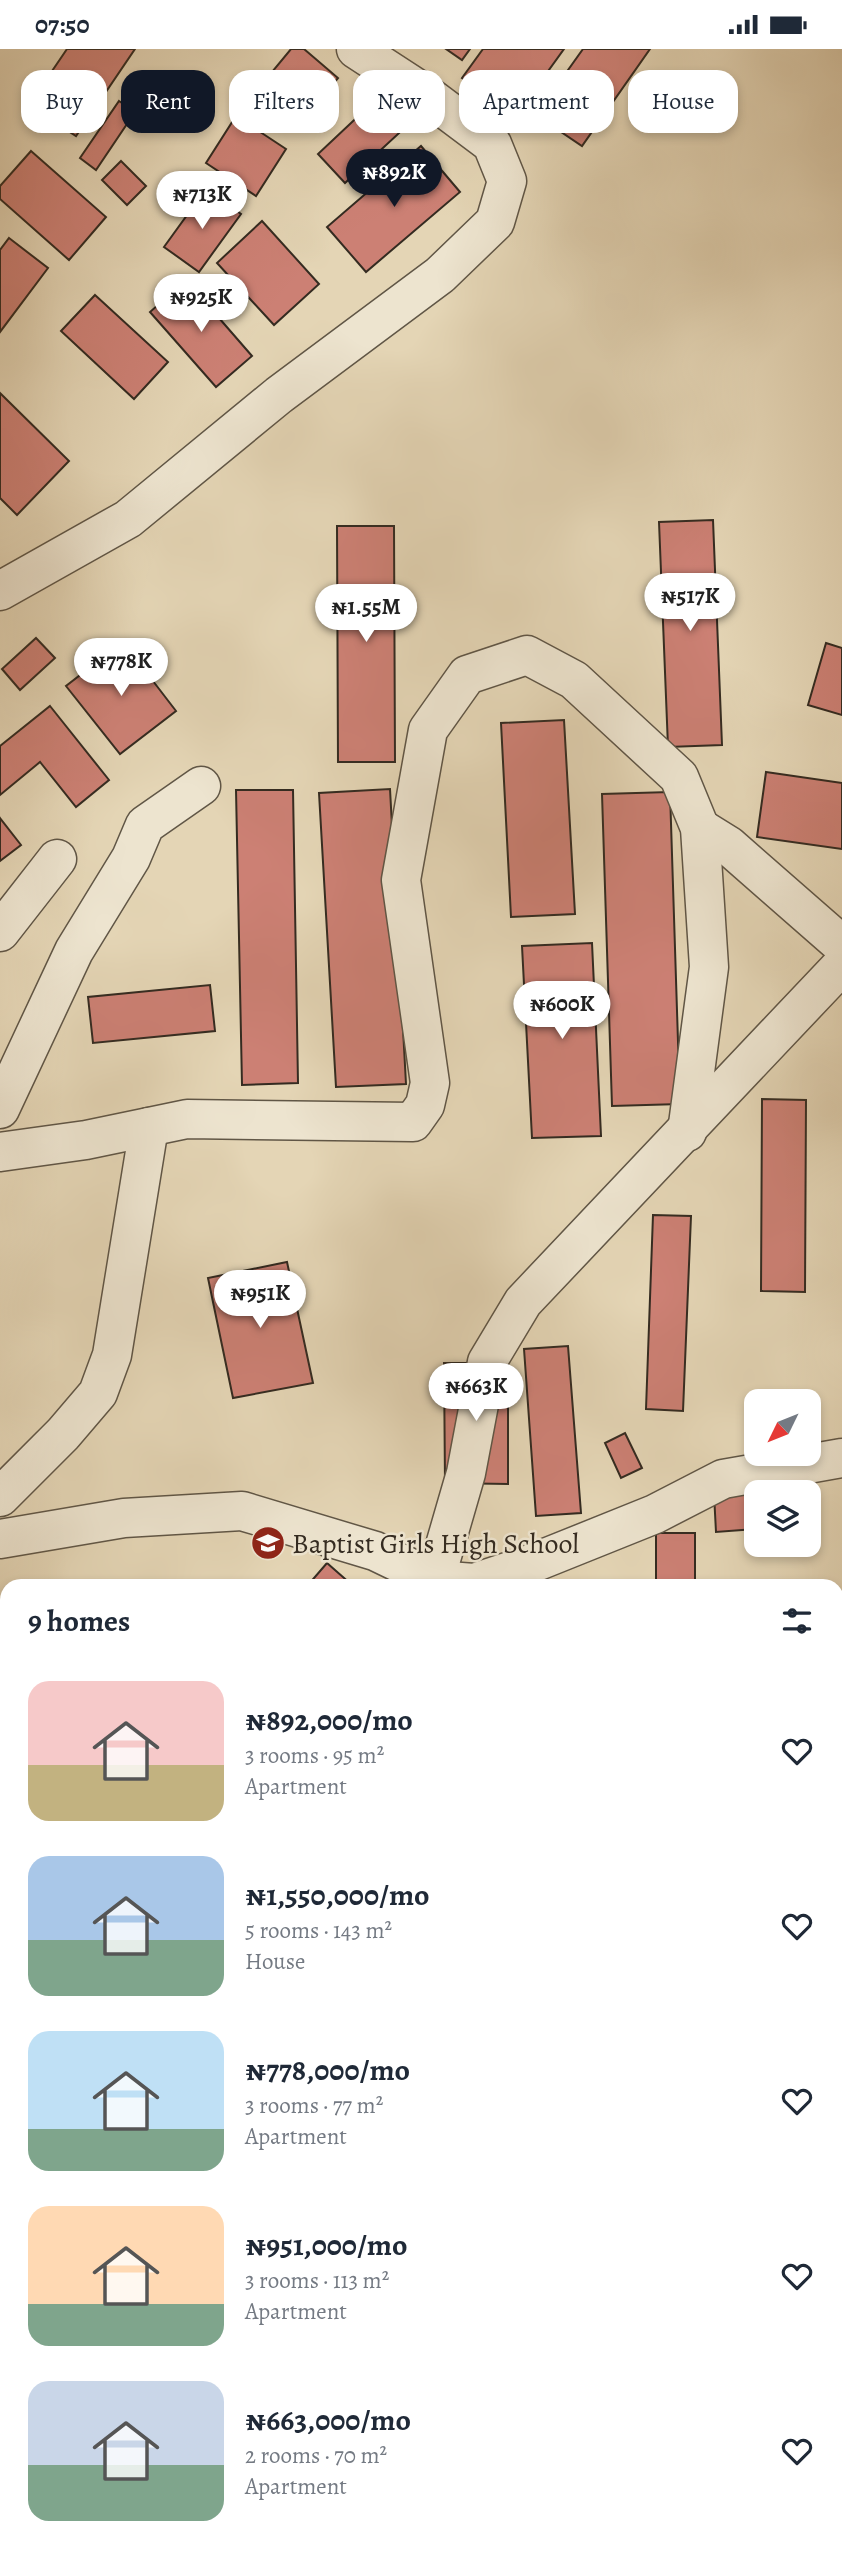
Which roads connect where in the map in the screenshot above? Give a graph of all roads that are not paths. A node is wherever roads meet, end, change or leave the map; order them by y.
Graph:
1 (356, 49) edge
2 (0, 591) edge
3 (201, 786) dead end
4 (699, 828) junction
5 (57, 859) dead end
6 (0, 932) edge
7 (842, 945) edge
8 (842, 965) edge
9 (0, 1109) edge
10 (149, 1127) junction
11 (687, 1132) junction
12 (0, 1152) edge
13 (842, 1458) edge
14 (0, 1497) edge
15 (0, 1539) edge
16 (431, 1579) edge
17 (440, 1579) edge
18 (486, 1579) edge

1 - 2 street
3 - 9 street
4 - 7 street
4 - 10 street
4 - 11 street
5 - 6 street
8 - 11 street
10 - 12 street
10 - 14 street
11 - 17 street
13 - 18 street
15 - 16 street

